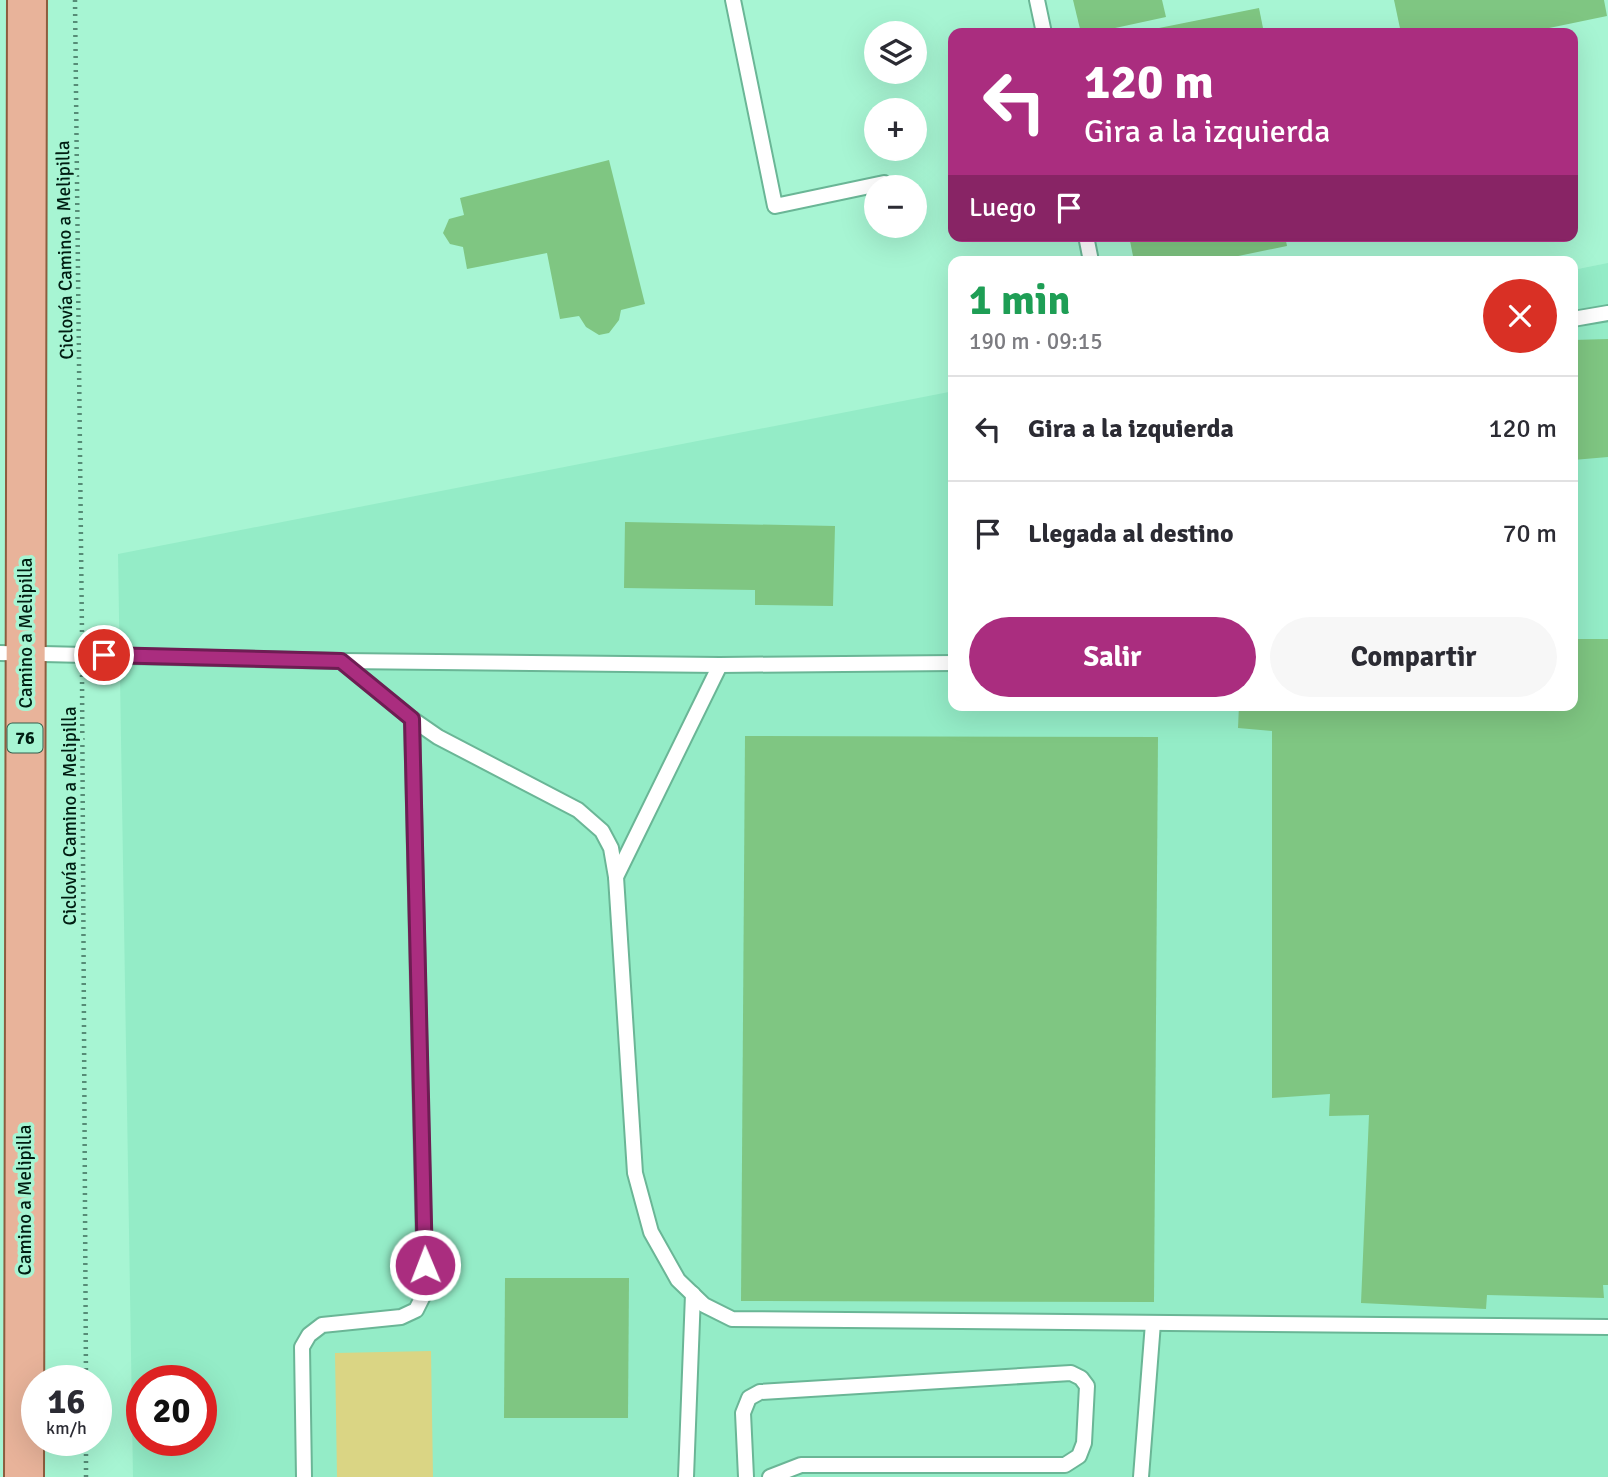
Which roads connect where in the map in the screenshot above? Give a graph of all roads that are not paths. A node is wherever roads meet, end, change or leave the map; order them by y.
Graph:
1 (733, 0) edge
2 (1037, 0) edge
3 (30, 1) edge
4 (1043, 28) edge
5 (864, 187) edge
6 (1608, 313) edge
7 (1578, 319) edge
8 (13, 653) edge
9 (341, 661) junction
10 (948, 663) edge
11 (720, 665) junction
12 (412, 719) junction
13 (616, 877) junction
14 (693, 1294) junction
15 (1153, 1323) junction
16 (1608, 1327) edge
17 (24, 1477) edge
18 (304, 1477) edge
19 (686, 1477) edge
20 (746, 1477) edge
21 (770, 1477) edge
22 (1142, 1477) edge

1 - 5 lane
2 - 4 lane
3 - 8 main road, Camino a Melipilla / 76
6 - 7 lane
8 - 9 lane
8 - 17 main road, Camino a Melipilla / 76
9 - 11 lane
9 - 12 lane
10 - 11 lane
11 - 13 lane
12 - 13 lane
12 - 18 lane
13 - 14 lane
14 - 15 lane
14 - 19 lane
15 - 16 lane
15 - 22 lane
20 - 21 lane

